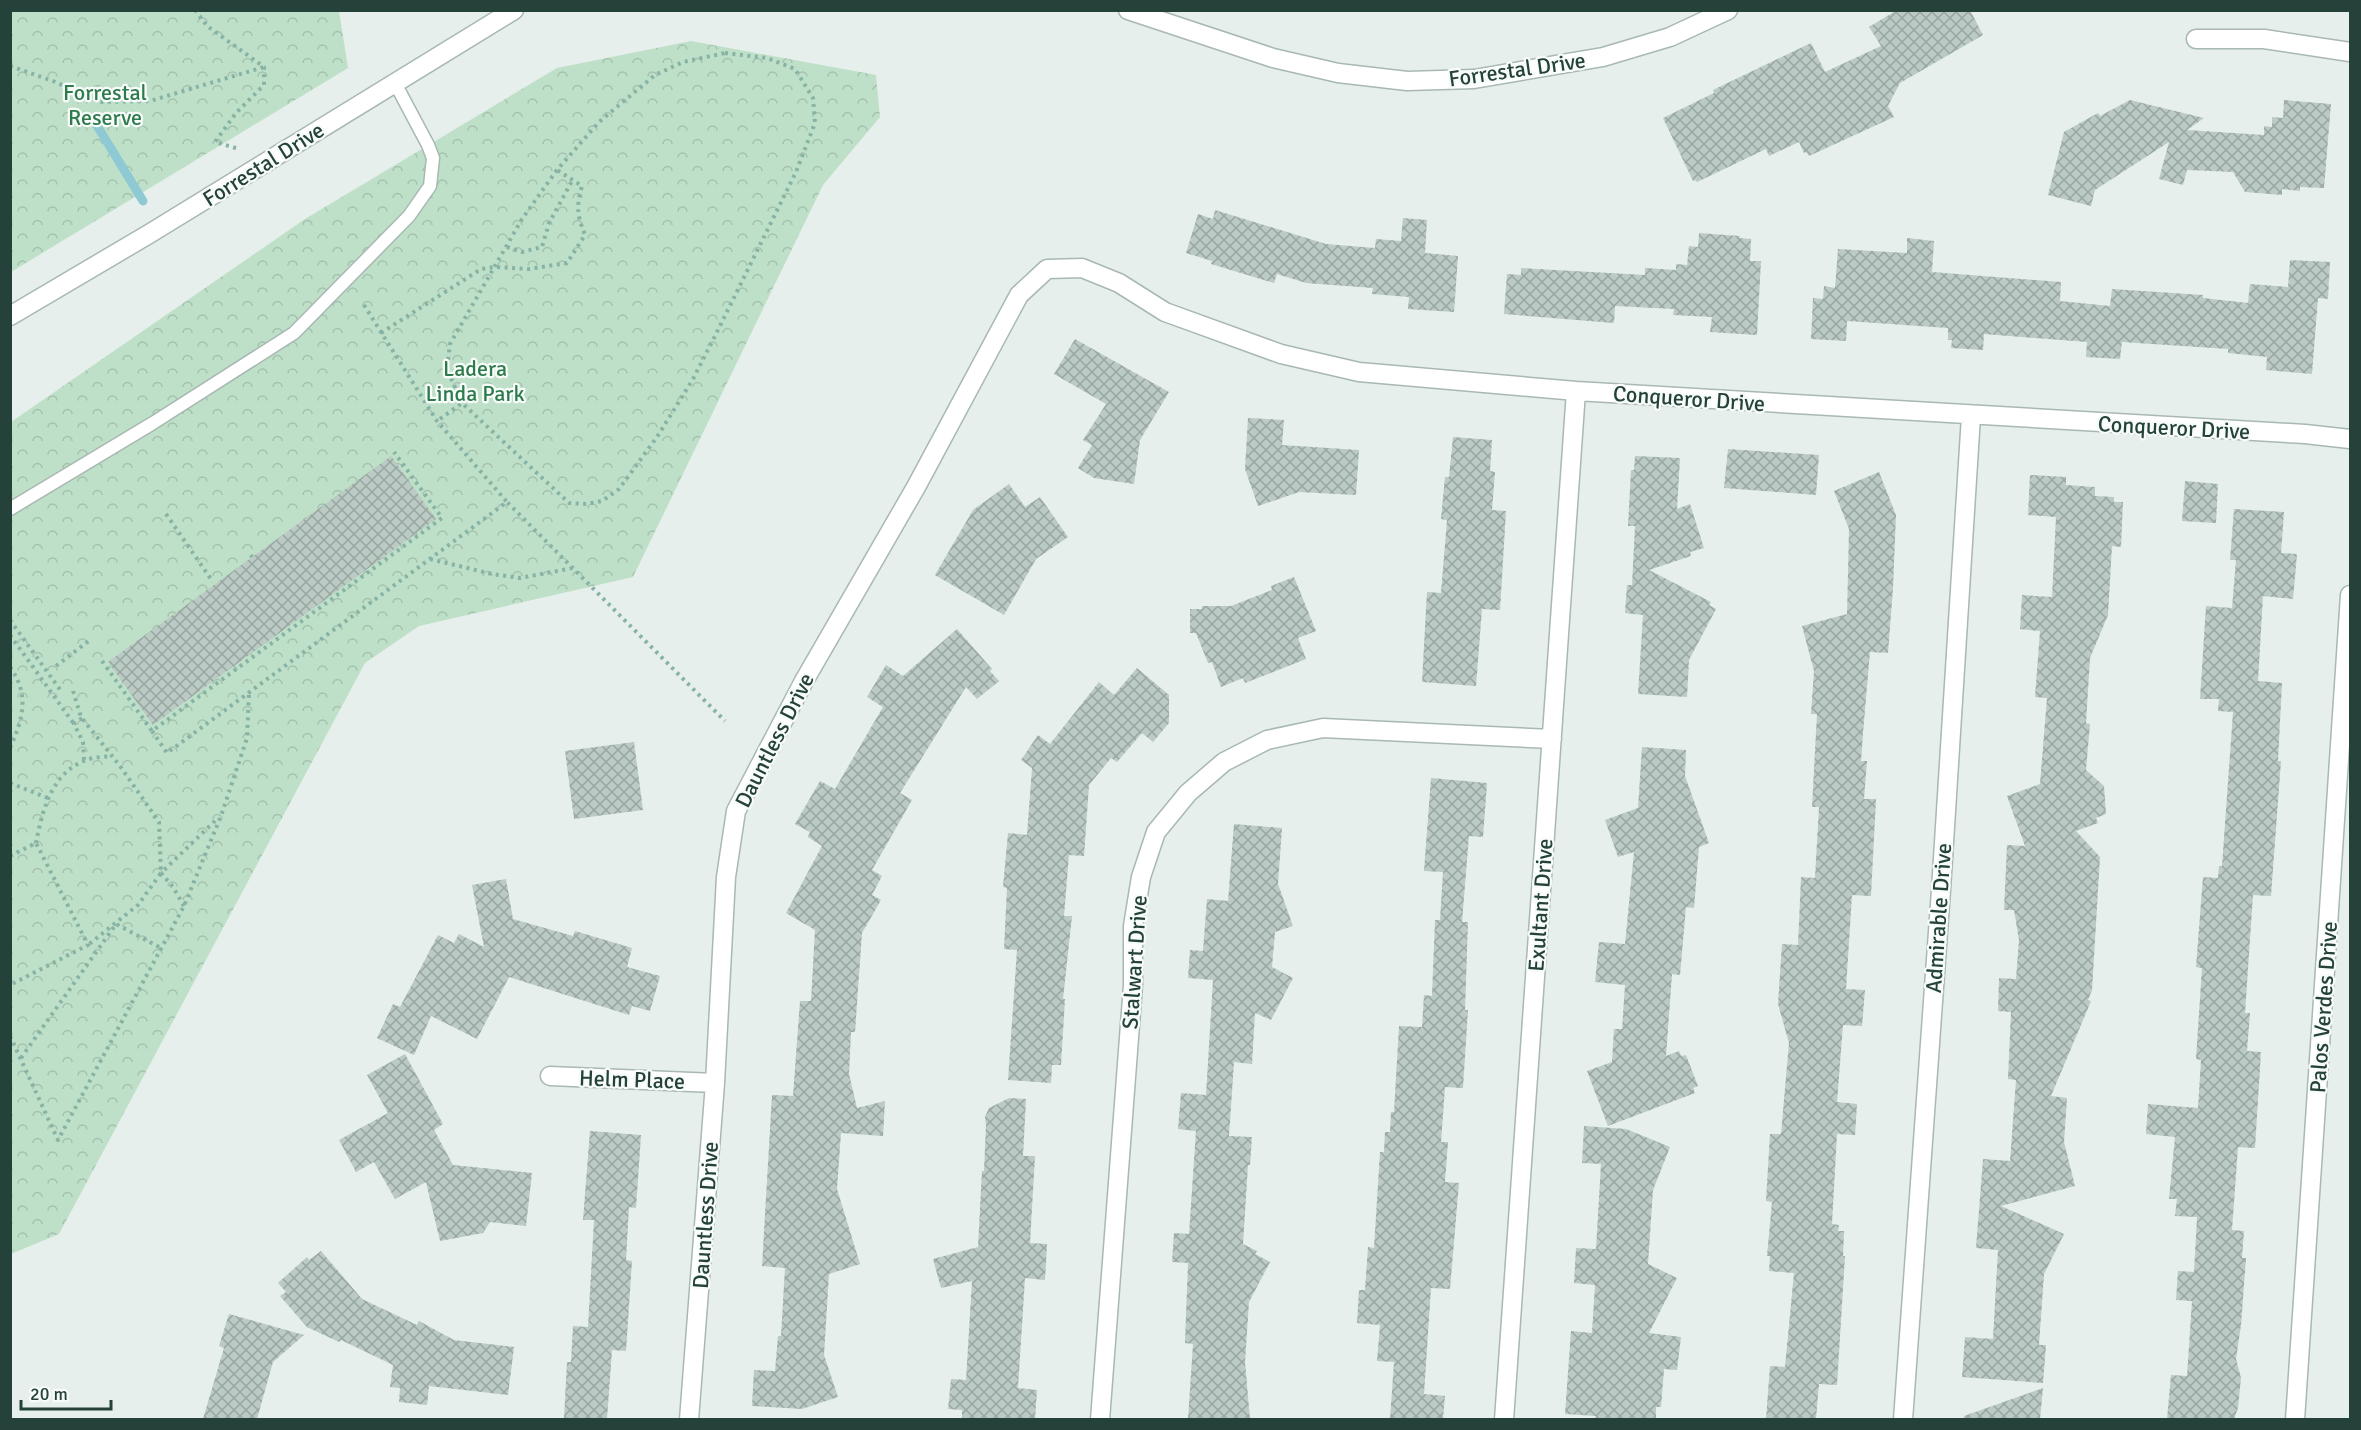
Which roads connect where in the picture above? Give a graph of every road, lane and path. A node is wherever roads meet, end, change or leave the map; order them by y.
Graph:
1 (195, 10) edge
2 (514, 10) edge
3 (1128, 10) edge
4 (1728, 10) edge
5 (2196, 39) dead end
6 (2350, 52) edge
7 (10, 66) edge
8 (264, 67) junction
9 (395, 83) junction
10 (215, 142) dead end
11 (557, 170) junction
12 (572, 181) junction
13 (507, 247) junction
14 (495, 267) junction
15 (1047, 269) joint
16 (364, 305) dead end
17 (10, 316) edge
18 (381, 333) junction
19 (1576, 390) junction
20 (462, 403) junction
21 (1971, 416) junction
22 (440, 419) dead end
23 (2350, 439) edge
24 (394, 452) dead end
25 (507, 502) junction
26 (10, 509) edge
27 (166, 514) dead end
28 (429, 559) junction
29 (573, 567) junction
30 (213, 582) dead end
31 (2350, 595) edge
32 (10, 620) edge
33 (10, 635) edge
34 (90, 640) dead end
35 (102, 661) dead end
36 (56, 666) dead end
37 (10, 667) edge
38 (61, 691) dead end
39 (73, 691) dead end
40 (249, 693) junction
41 (82, 718) junction
42 (725, 721) dead end
43 (74, 724) junction
44 (152, 731) junction
45 (1552, 739) junction
46 (10, 748) edge
47 (112, 756) junction
48 (84, 760) junction
49 (10, 783) edge
50 (48, 798) junction
51 (221, 816) junction
52 (36, 843) junction
53 (27, 848) junction
54 (30, 855) dead end
55 (10, 856) edge
56 (161, 873) junction
57 (184, 906) junction
58 (116, 924) junction
59 (76, 943) dead end
60 (88, 945) junction
61 (161, 948) junction
62 (79, 949) junction
63 (10, 985) edge
64 (10, 1036) edge
65 (21, 1059) junction
66 (550, 1076) dead end
67 (715, 1083) junction
68 (689, 1419) edge
69 (1100, 1419) edge
70 (1504, 1419) edge
71 (1903, 1419) edge
72 (2295, 1419) edge

1 - 8 path
2 - 9 street, Forrestal Drive
3 - 4 street, Forrestal Drive
5 - 6 street
7 - 8 path
8 - 10 path
9 - 17 street, Forrestal Drive
9 - 26 lane
11 - 12 path
11 - 13 path
11 - 20 path
12 - 13 path
12 - 14 path
13 - 14 path
14 - 18 path
14 - 20 path
15 - 19 street, Conqueror Drive
15 - 67 street, Dauntless Drive
16 - 18 path
18 - 25 path
19 - 21 street, Conqueror Drive
19 - 45 street, Exultant Drive
20 - 22 path
21 - 23 street, Conqueror Drive
21 - 71 street, Admirable Drive
24 - 44 path
25 - 28 path
25 - 29 path
27 - 30 path
28 - 29 path
28 - 40 path
29 - 42 path
31 - 72 street, Palos Verdes Drive
32 - 38 path
33 - 43 path
34 - 36 path
35 - 44 path
37 - 46 path
39 - 41 path
40 - 44 path
40 - 51 path
41 - 43 path
41 - 47 path
43 - 48 path
45 - 69 street, Stalwart Drive
45 - 70 street, Exultant Drive
47 - 48 path
47 - 56 path
48 - 50 path
49 - 50 path
50 - 52 path
51 - 56 path
51 - 57 path
52 - 53 path
52 - 60 path
53 - 54 path
53 - 55 path
56 - 57 path
56 - 58 path
57 - 61 path
58 - 60 path
58 - 61 path
58 - 65 path
59 - 62 path
60 - 62 path
61 - 65 path
62 - 63 path
64 - 65 path
66 - 67 street, Helm Place
67 - 68 street, Dauntless Drive

